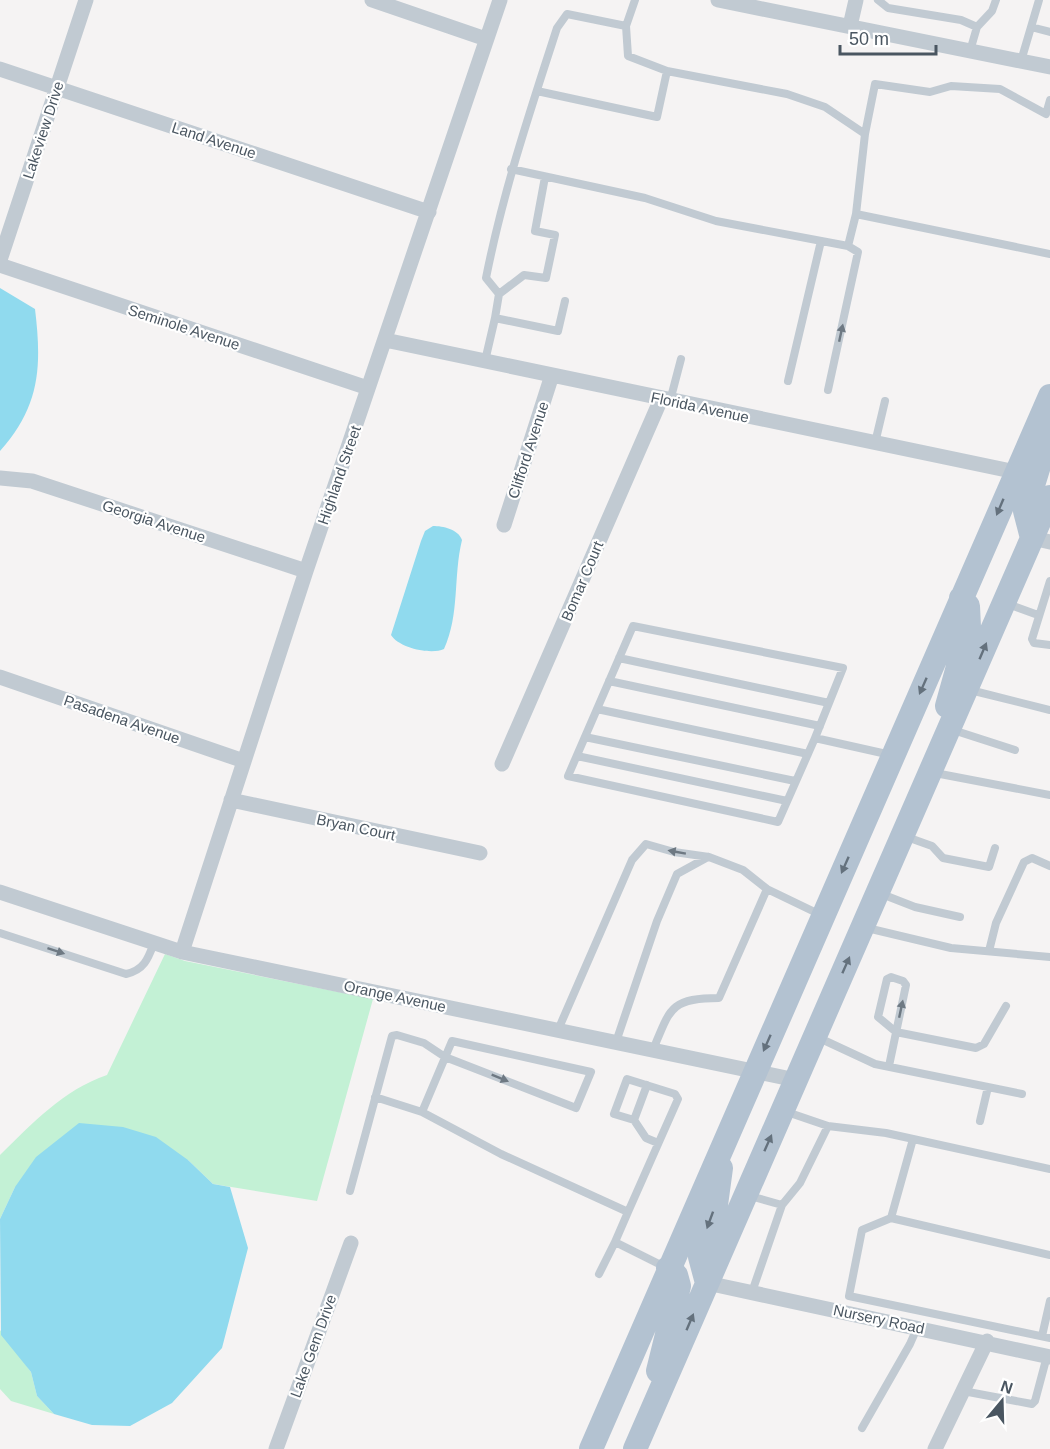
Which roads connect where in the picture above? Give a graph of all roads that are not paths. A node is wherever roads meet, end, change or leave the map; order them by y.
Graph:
1 (86, 0) edge
2 (372, 0) edge
3 (500, 0) edge
4 (635, 0) edge
5 (718, 0) edge
6 (856, 0) edge
7 (996, 0) edge
8 (1039, 0) edge
9 (881, 3) edge
10 (626, 26) junction
11 (850, 26) junction
12 (977, 27) junction
13 (1031, 27) junction
14 (1050, 32) edge
15 (486, 39) junction
16 (970, 51) junction
17 (1021, 61) junction
18 (1050, 67) edge
19 (0, 69) edge
20 (667, 71) junction
21 (57, 88) junction
22 (537, 91) junction
23 (1050, 100) edge
24 (866, 134) junction
25 (511, 169) junction
26 (545, 177) junction
27 (429, 212) junction
28 (856, 214) junction
29 (821, 241) junction
30 (848, 246) junction
31 (1050, 254) edge
32 (0, 260) edge
33 (0, 265) edge
34 (499, 294) junction
35 (565, 301) dead end
36 (495, 318) junction
37 (385, 340) junction
38 (681, 359) dead end
39 (485, 361) junction
40 (552, 375) junction
41 (788, 381) dead end
42 (368, 388) junction
43 (828, 390) dead end
44 (1050, 396) edge
45 (666, 400) junction
46 (885, 401) dead end
47 (1050, 430) edge
48 (876, 443) junction
49 (1016, 472) junction
50 (0, 478) edge
51 (1050, 497) edge
52 (504, 525) dead end
53 (1041, 540) edge
54 (306, 572) junction
55 (1050, 581) edge
56 (961, 598) junction
57 (1004, 603) junction
58 (1038, 615) junction
59 (1050, 645) edge
60 (619, 658) junction
61 (0, 677) edge
62 (609, 681) junction
63 (966, 689) junction
64 (829, 703) junction
65 (597, 710) junction
66 (1050, 710) edge
67 (820, 726) junction
68 (949, 728) junction
69 (585, 737) junction
70 (814, 738) junction
71 (1015, 750) dead end
72 (807, 754) junction
73 (577, 756) junction
74 (892, 756) junction
75 (244, 761) junction
76 (502, 764) dead end
77 (933, 766) junction
78 (795, 781) junction
79 (1050, 795) edge
80 (231, 800) junction
81 (787, 801) junction
82 (903, 836) junction
83 (995, 848) dead end
84 (480, 853) dead end
85 (709, 857) junction
86 (1050, 866) edge
87 (767, 889) junction
88 (0, 892) edge
89 (878, 892) junction
90 (823, 915) junction
91 (960, 917) dead end
92 (863, 927) junction
93 (0, 933) edge
94 (154, 943) junction
95 (989, 951) junction
96 (182, 952) junction
97 (1050, 957) edge
98 (1006, 1005) dead end
99 (558, 1030) junction
100 (896, 1032) junction
101 (815, 1036) junction
102 (616, 1042) junction
103 (653, 1050) junction
104 (445, 1057) junction
105 (889, 1066) junction
106 (755, 1071) junction
107 (796, 1080) junction
108 (647, 1085) junction
109 (988, 1087) junction
110 (1022, 1094) dead end
111 (375, 1097) junction
112 (783, 1111) junction
113 (422, 1112) junction
114 (634, 1120) junction
115 (980, 1121) dead end
116 (828, 1126) junction
117 (913, 1139) junction
118 (724, 1142) junction
119 (658, 1143) junction
120 (1050, 1169) edge
121 (350, 1191) dead end
122 (746, 1195) junction
123 (782, 1205) junction
124 (627, 1212) junction
125 (891, 1218) junction
126 (615, 1242) junction
127 (351, 1243) dead end
128 (1050, 1255) edge
129 (668, 1268) junction
130 (599, 1274) dead end
131 (707, 1283) junction
132 (752, 1292) junction
133 (849, 1296) junction
134 (1050, 1301) edge
135 (845, 1312) junction
136 (917, 1327) junction
137 (1046, 1337) edge
138 (987, 1341) junction
139 (1049, 1356) edge
140 (963, 1391) junction
141 (650, 1414) junction
142 (862, 1428) dead end
143 (276, 1449) edge
144 (591, 1449) edge
145 (635, 1449) edge
146 (935, 1449) edge

1 - 21 street, Lakeview Drive
2 - 15 street
3 - 15 street, Highland Street
4 - 10 lane
5 - 11 street
6 - 11 street
7 - 12 lane
8 - 13 lane
9 - 12 lane
10 - 20 lane
10 - 22 lane
11 - 16 street
12 - 16 lane
13 - 14 lane
13 - 17 lane
15 - 27 street, Highland Street
16 - 17 street
17 - 18 street
19 - 21 street, Land Avenue
20 - 22 lane
20 - 24 lane
21 - 27 street, Land Avenue
21 - 32 street, Lakeview Drive
22 - 25 lane
23 - 24 lane
24 - 28 lane
25 - 26 lane
25 - 34 lane
26 - 29 lane
26 - 34 lane
27 - 37 street, Highland Street
28 - 30 lane
28 - 31 lane
29 - 30 lane
29 - 41 lane
43 -> 30 lane
33 - 42 street, Seminole Avenue
34 - 36 lane
35 - 36 lane
36 - 39 lane
37 - 39 street, Florida Avenue
37 - 42 street, Highland Street
38 - 45 lane
39 - 40 street, Florida Avenue
40 - 45 street, Florida Avenue
40 - 52 street, Clifford Avenue
42 - 54 street, Highland Street
44 - 49 main road
45 - 48 street, Florida Avenue
45 - 76 street, Bomar Court
46 - 48 lane
47 - 53 main road
48 - 49 street, Florida Avenue
49 -> 56 main road
50 - 54 street, Georgia Avenue
51 - 53 main road
53 - 57 main road
54 - 75 street, Highland Street
55 - 58 lane
56 -> 74 main road
56 - 77 main road
57 - 58 lane
63 -> 57 main road
58 - 59 lane
60 - 62 lane
60 - 64 lane
60 - 64 lane
61 - 75 street, Pasadena Avenue
62 - 65 lane
62 - 67 lane
63 - 66 lane
63 - 68 main road
64 - 67 lane
65 - 69 lane
65 - 72 lane
67 - 70 lane
68 - 71 lane
68 - 77 main road
69 - 73 lane
69 - 78 lane
70 - 72 lane
70 - 74 lane
72 - 78 lane
73 - 81 lane
73 - 81 lane
74 -> 90 main road
75 - 80 street, Highland Street
77 - 79 lane
77 - 82 main road
78 - 81 lane
80 - 84 street, Bryan Court
80 - 96 street, Highland Street
82 - 83 lane
82 - 89 main road
85 - 87 lane
85 -> 99 lane
85 - 102 lane
86 - 95 lane
87 - 90 lane
87 - 103 lane
88 - 94 street, Orange Avenue
89 - 91 lane
89 - 92 main road
90 -> 106 main road
92 - 95 lane
101 -> 92 main road
93 -> 94 lane
94 - 96 street, Orange Avenue
95 - 97 lane
96 - 99 street, Orange Avenue
98 - 100 lane
99 - 102 street, Orange Avenue
100 -> 100 lane
100 - 105 lane
101 - 105 lane
101 - 107 main road
102 - 103 street, Orange Avenue
103 - 106 street, Orange Avenue
104 -> 104 lane
104 - 111 lane
104 - 113 lane
105 - 109 lane
106 - 107 street, Orange Avenue
106 - 118 main road
107 - 112 main road
108 - 114 lane
108 - 114 lane
108 - 119 lane
109 - 110 lane
109 - 115 lane
111 - 113 lane
111 - 121 lane
112 - 116 lane
122 -> 112 main road
113 - 124 lane
114 - 119 lane
116 - 117 lane
116 - 123 lane
117 - 120 lane
117 - 125 lane
118 - 129 main road
118 -> 131 main road
119 - 124 lane
122 - 123 lane
122 - 131 main road
123 - 132 lane
124 - 126 lane
125 - 128 lane
125 - 133 lane
126 - 129 lane
126 - 130 lane
127 - 143 street, Lake Gem Drive
129 - 141 main road
129 - 144 main road
131 - 132 street, Nursery Road
141 -> 131 main road
132 - 135 street, Nursery Road
133 - 135 lane
133 - 137 lane
134 - 137 lane
135 - 136 street, Nursery Road
136 - 138 street, Nursery Road
136 - 142 lane
138 - 139 street, Nursery Road
138 - 140 street
139 - 140 lane
140 - 146 street
141 - 145 main road

